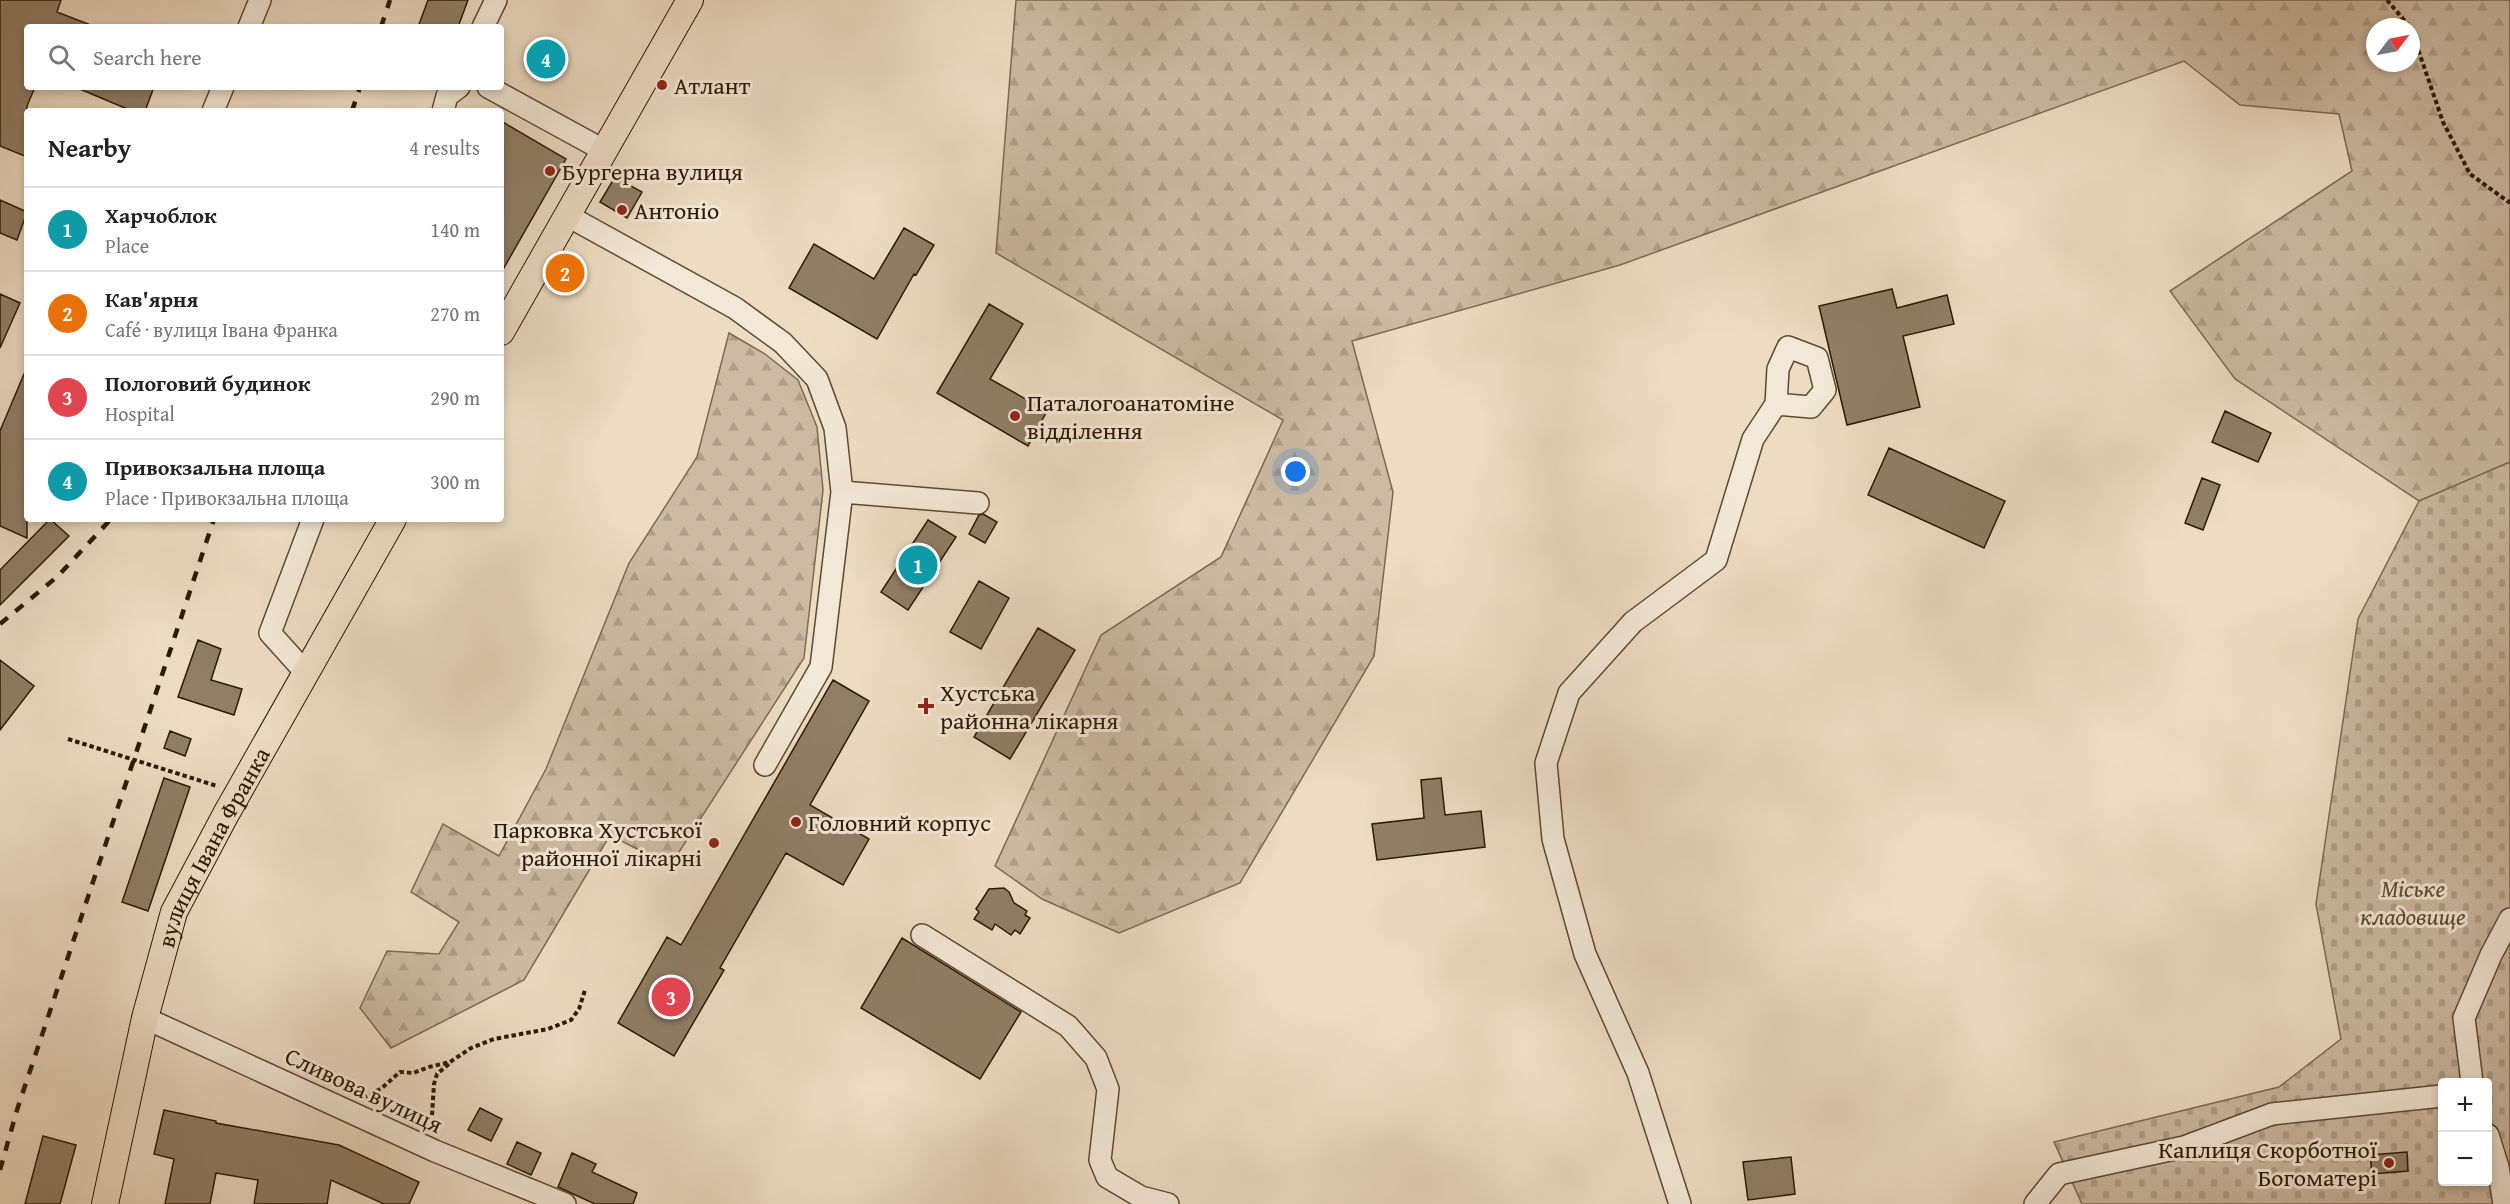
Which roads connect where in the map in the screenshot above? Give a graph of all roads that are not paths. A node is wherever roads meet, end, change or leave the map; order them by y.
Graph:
1 (260, 0) edge
2 (496, 0) edge
3 (690, 0) edge
4 (250, 24) edge
5 (484, 24) edge
6 (222, 90) edge
7 (493, 90) edge
8 (214, 108) edge
9 (605, 151) junction
10 (568, 216) junction
11 (504, 327) edge
12 (1776, 404) dead end
13 (843, 492) junction
14 (978, 503) dead end
15 (312, 522) edge
16 (391, 522) edge
17 (306, 673) junction
18 (765, 765) dead end
19 (2510, 919) edge
20 (922, 935) dead end
21 (145, 1018) junction
22 (2471, 1078) edge
23 (2438, 1096) edge
24 (2492, 1150) edge
25 (105, 1204) edge
26 (565, 1204) edge
27 (1168, 1204) edge
28 (1680, 1204) edge
29 (2035, 1204) edge
30 (2504, 1204) edge

1 - 4 street
2 - 5 street
3 - 9 main road
6 - 8 street
7 - 9 street
9 - 10 main road
10 - 11 main road
10 - 13 street
12 - 28 street
13 - 14 street
13 - 18 street
15 - 17 street
16 - 17 main road, вулиця Івана Франка
17 - 21 main road, вулиця Івана Франка
19 - 22 street
20 - 27 street
21 - 25 main road, вулиця Івана Франка
21 - 26 street, Сливова вулиця
23 - 29 street
24 - 30 street

